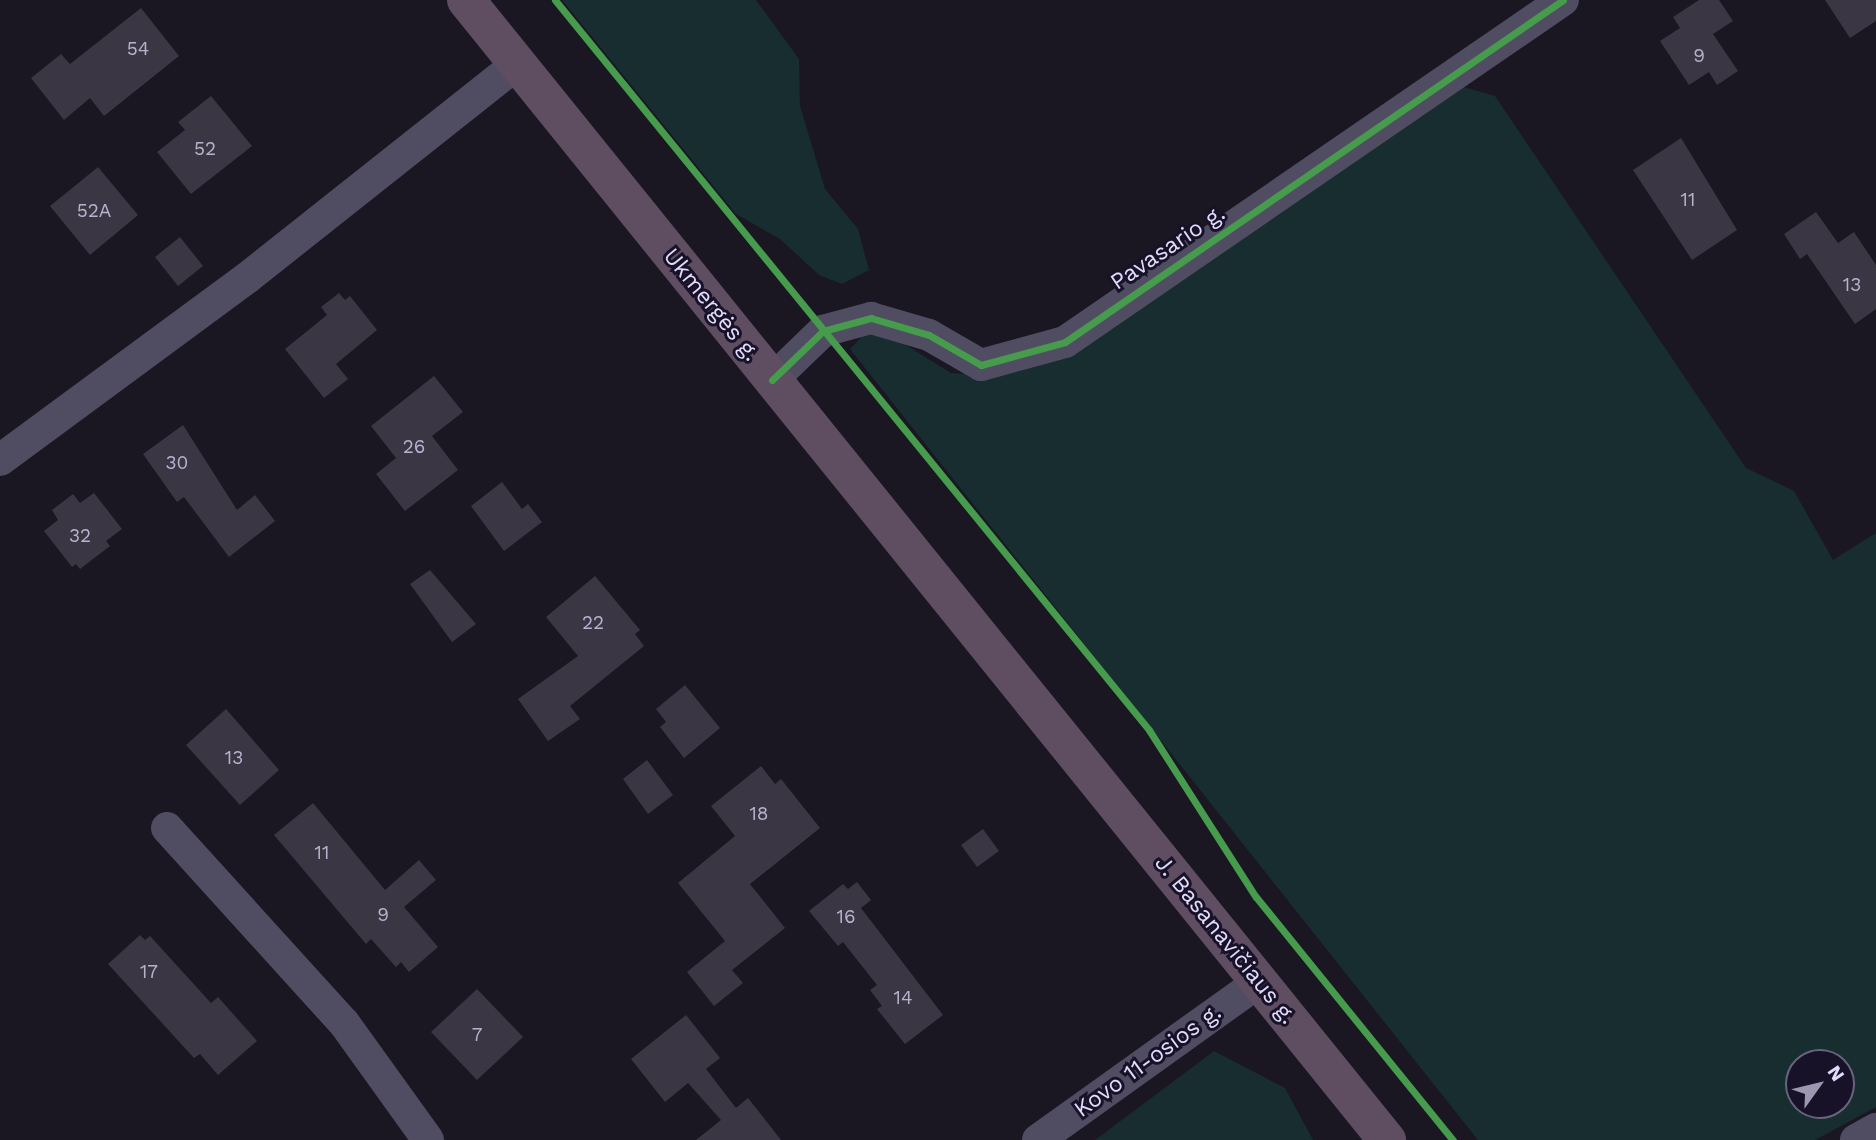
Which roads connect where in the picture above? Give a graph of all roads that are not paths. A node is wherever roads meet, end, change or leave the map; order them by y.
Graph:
1 (466, 0) edge
2 (1563, 0) edge
3 (517, 64) junction
4 (772, 380) junction
5 (0, 460) edge
6 (1064, 740) joint
7 (167, 828) dead end
8 (1259, 982) junction
9 (1876, 1129) edge
10 (428, 1140) edge
11 (1038, 1140) edge
12 (1387, 1140) edge
13 (1856, 1140) edge

1 - 3 highway, Ukmergės g.
2 - 4 street, Pavasario g.
3 - 4 highway, Ukmergės g.
3 - 5 street
4 - 6 highway, Ukmergės g.
6 - 8 highway, J. Basanavičiaus g.
7 - 10 street
8 - 11 street, Kovo 11-osios g.
8 - 12 highway, J. Basanavičiaus g.
9 - 13 street

